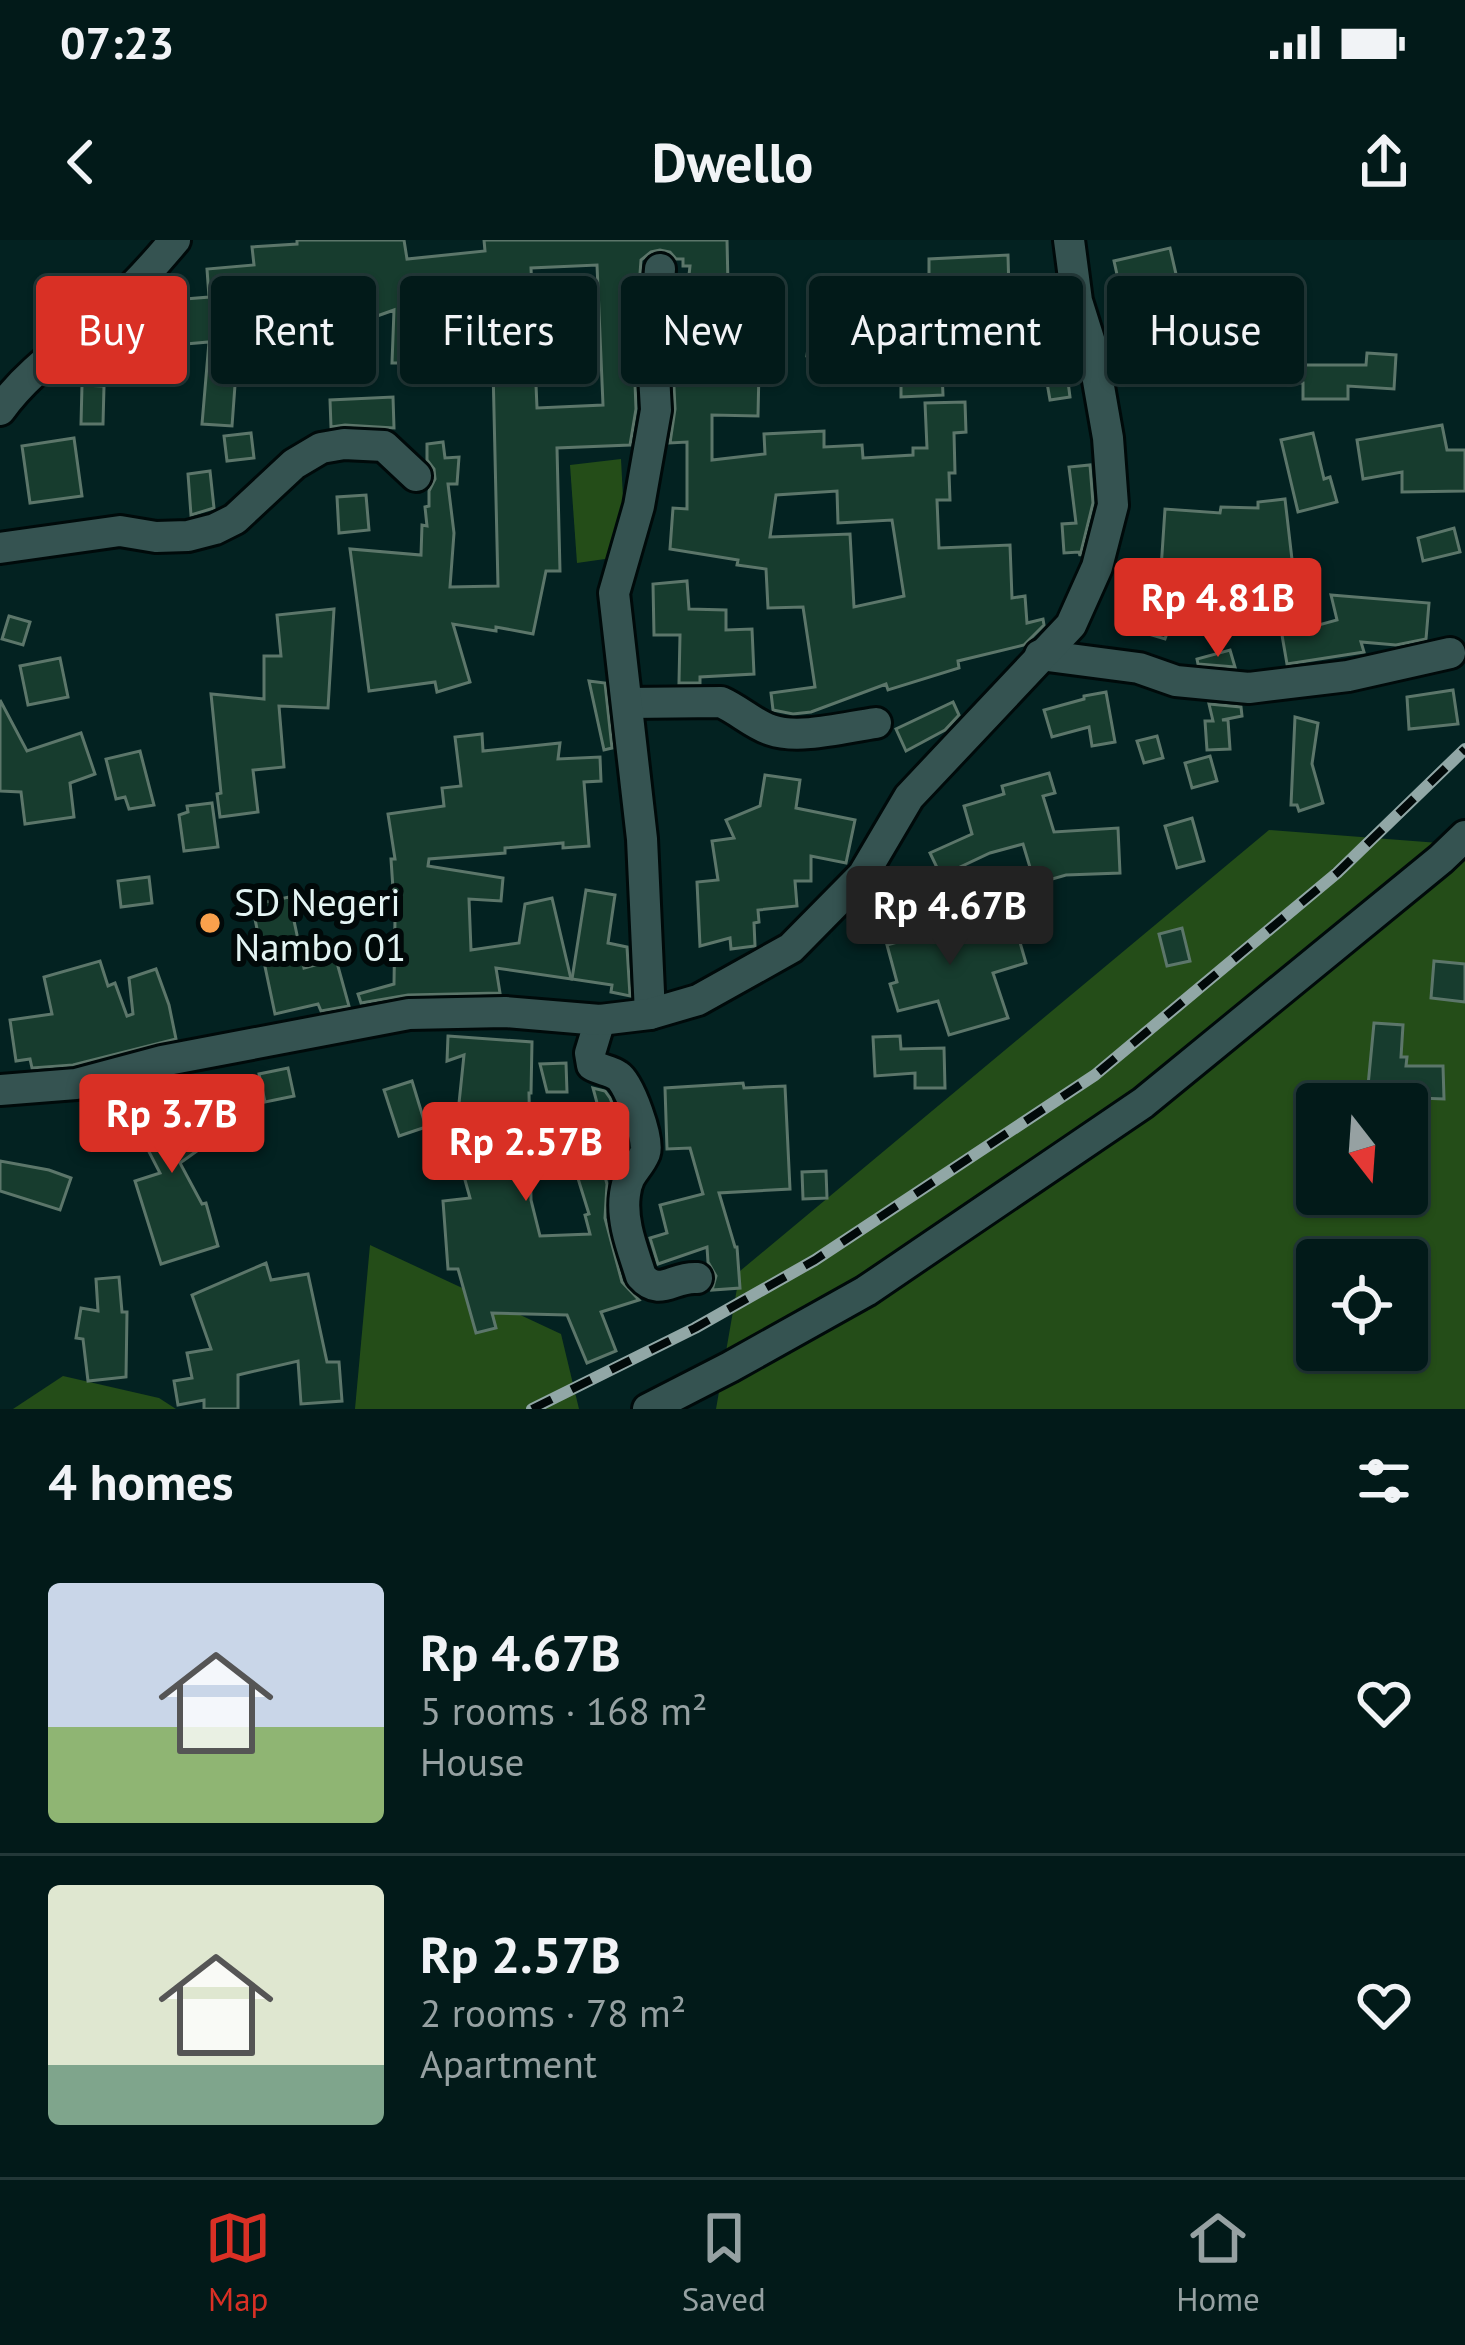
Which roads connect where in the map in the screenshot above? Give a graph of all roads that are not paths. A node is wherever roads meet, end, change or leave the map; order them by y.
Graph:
1 (176, 240) edge
2 (1069, 240) edge
3 (660, 269) dead end
4 (0, 410) edge
5 (416, 476) dead end
6 (0, 548) edge
7 (1450, 653) dead end
8 (1040, 655) junction
9 (628, 703) junction
10 (875, 723) dead end
11 (1465, 836) edge
12 (650, 1014) junction
13 (600, 1020) junction
14 (0, 1090) edge
15 (697, 1278) dead end
16 (648, 1409) edge

1 - 4 street
2 - 8 street
3 - 9 street
5 - 6 street
7 - 8 street
8 - 12 street
9 - 10 street
9 - 12 street
11 - 16 street
12 - 13 street
13 - 14 street
13 - 15 street

